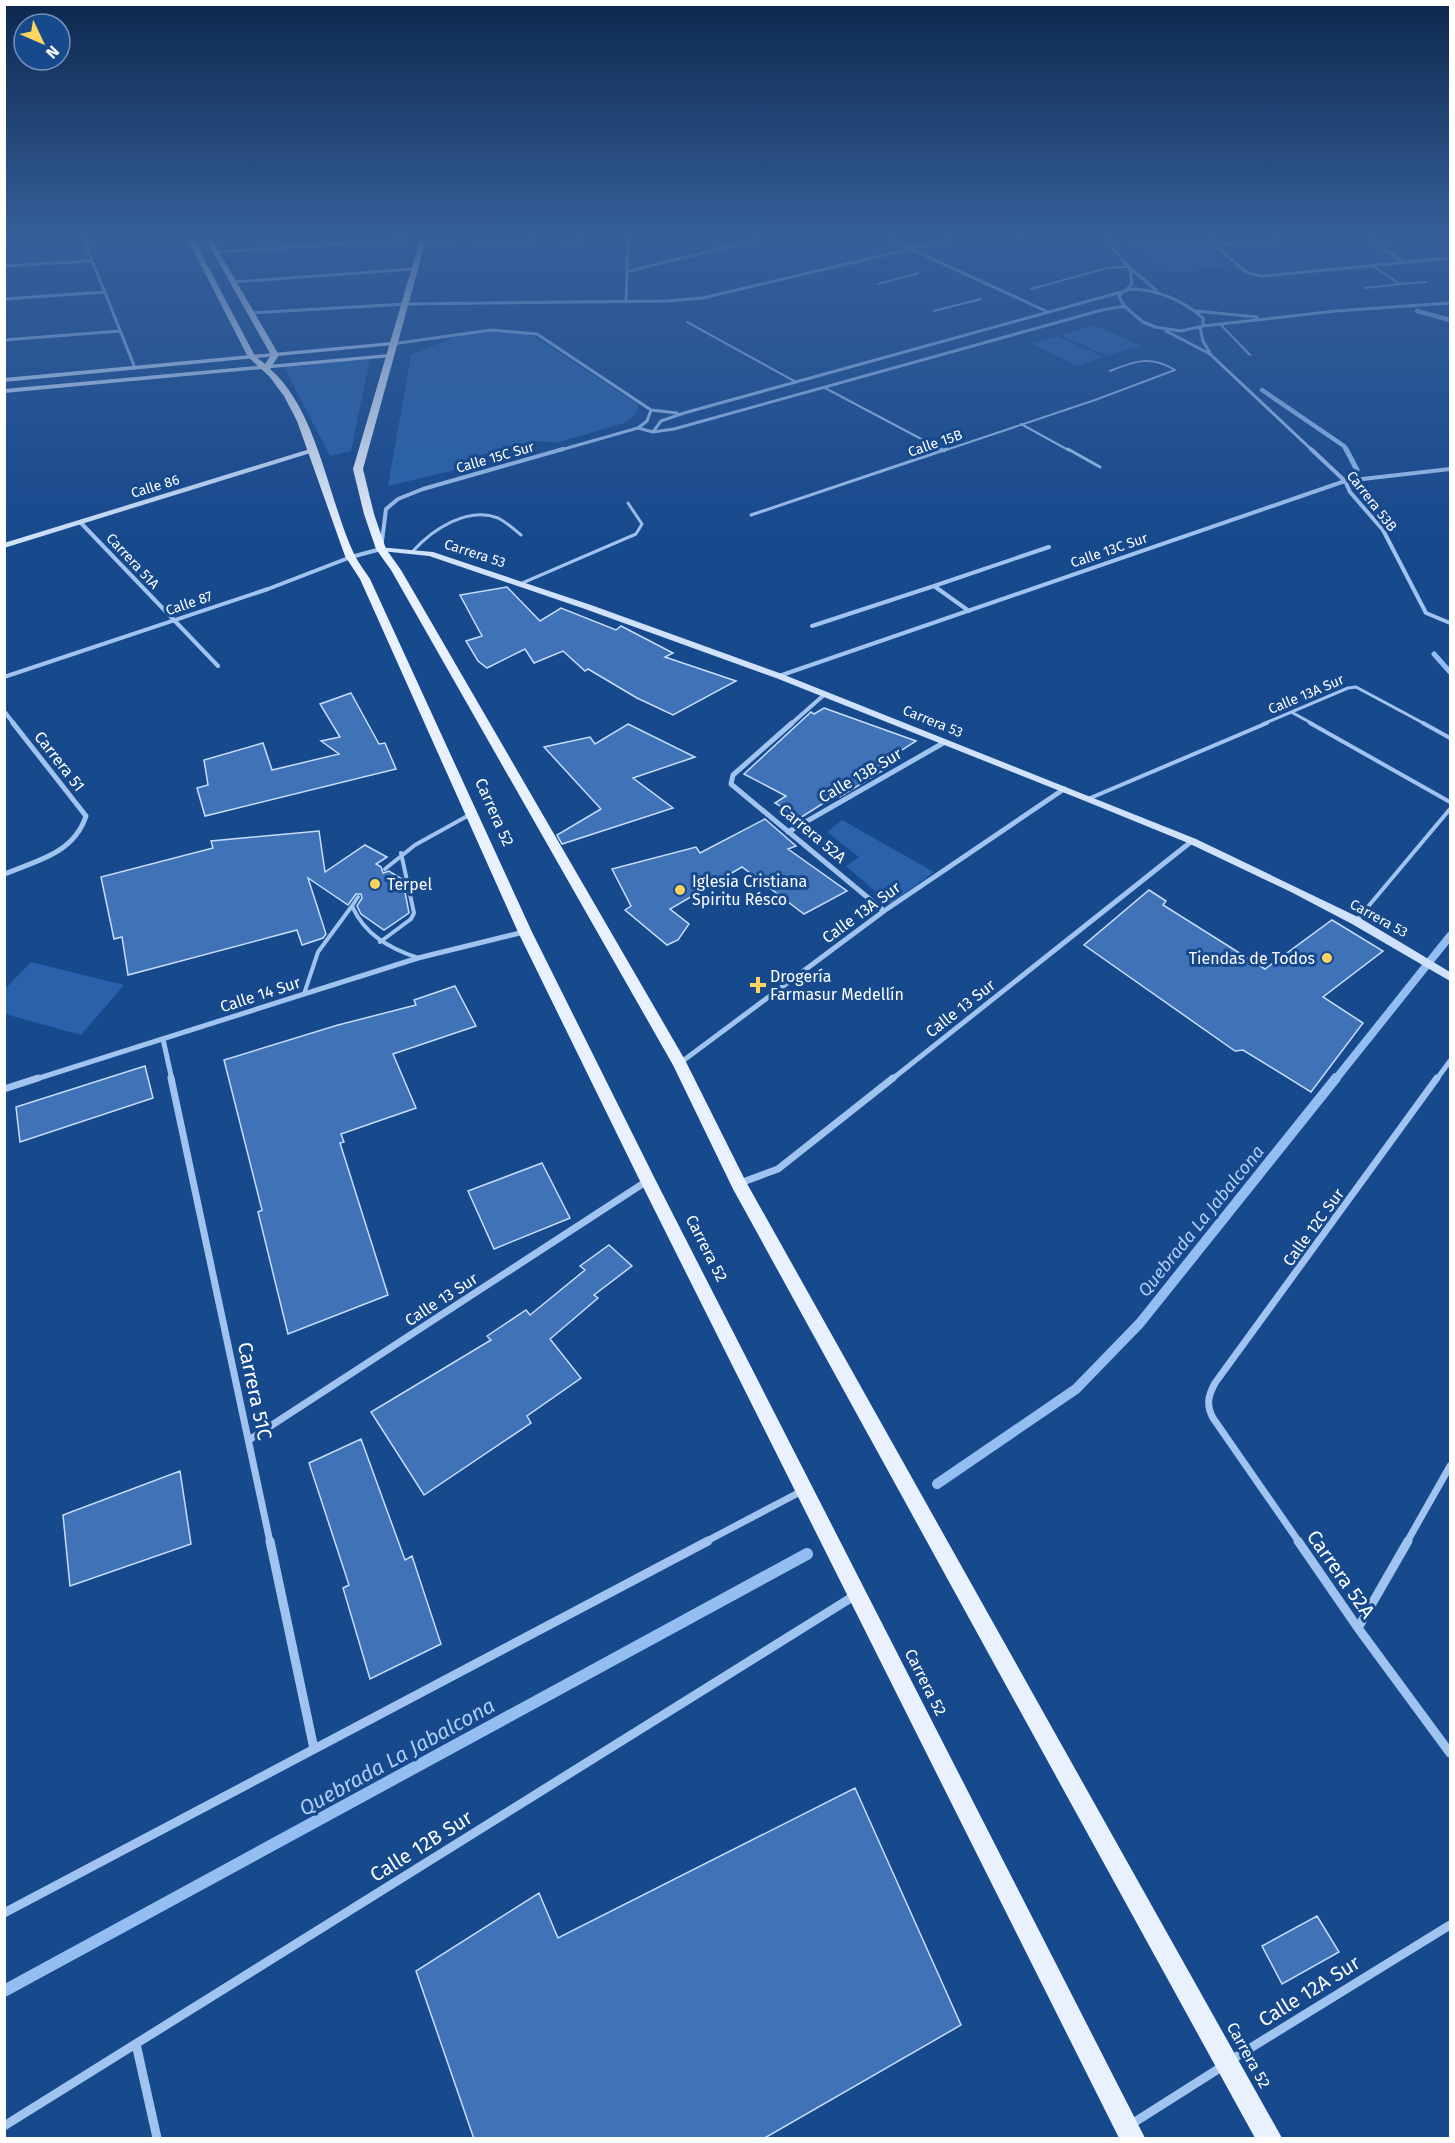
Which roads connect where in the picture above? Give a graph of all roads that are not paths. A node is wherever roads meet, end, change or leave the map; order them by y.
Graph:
1 (124, 340) edge
2 (243, 340) edge
3 (266, 340) edge
4 (393, 340) edge
5 (420, 340) edge
6 (546, 340) edge
7 (720, 340) edge
8 (947, 340) edge
9 (996, 340) edge
10 (1183, 340) edge
11 (1203, 340) edge
12 (1235, 340) edge
13 (392, 344) junction
14 (275, 355) junction
15 (1211, 355) junction
16 (1250, 355) dead end
17 (389, 356) junction
18 (252, 357) junction
19 (267, 367) junction
20 (135, 368) junction
21 (1110, 370) dead end
22 (4, 380) edge
23 (796, 382) junction
24 (825, 388) junction
25 (4, 391) edge
26 (651, 410) junction
27 (684, 413) junction
28 (1021, 424) junction
29 (638, 428) junction
30 (653, 432) junction
31 (313, 451) junction
32 (944, 451) junction
33 (1100, 467) dead end
34 (1450, 469) edge
35 (1345, 481) junction
36 (628, 503) dead end
37 (751, 515) dead end
38 (81, 523) junction
39 (521, 535) dead end
40 (4, 546) edge
41 (1049, 547) dead end
42 (381, 549) junction
43 (413, 551) junction
44 (351, 557) junction
45 (520, 584) junction
46 (934, 586) junction
47 (969, 611) junction
48 (173, 621) junction
49 (1448, 623) edge
50 (812, 626) dead end
51 (218, 666) dead end
52 (779, 676) junction
53 (4, 677) edge
54 (825, 694) junction
55 (4, 711) edge
56 (1293, 713) junction
57 (1450, 738) edge
58 (945, 742) junction
59 (1064, 789) junction
60 (1088, 799) junction
61 (1450, 802) edge
62 (1450, 809) edge
63 (471, 814) junction
64 (788, 832) junction
65 (1192, 841) junction
66 (402, 853) junction
67 (385, 869) dead end
68 (4, 874) edge
69 (358, 897) dead end
70 (352, 906) junction
71 (884, 911) junction
72 (1356, 921) junction
73 (525, 932) junction
74 (380, 942) junction
75 (418, 958) junction
76 (1449, 976) edge
77 (304, 994) junction
78 (163, 1039) junction
79 (1450, 1061) edge
80 (680, 1064) junction
81 (4, 1089) edge
82 (648, 1181) junction
83 (740, 1184) junction
84 (1209, 1412) joint
85 (249, 1440) junction
86 (1450, 1466) edge
87 (804, 1491) junction
88 (857, 1595) junction
89 (1358, 1628) junction
90 (314, 1749) junction
91 (1450, 1753) edge
92 (4, 1913) edge
93 (1450, 1925) edge
94 (136, 2044) junction
95 (1227, 2063) junction
96 (4, 2126) edge
97 (1129, 2133) edge
98 (157, 2139) edge
99 (1269, 2139) edge

1 - 20 street
2 - 18 main road, Carrera 52
3 - 14 main road
4 - 13 main road, Carrera 52
5 - 13 street
6 - 26 street
7 - 23 lane
8 - 23 street
9 - 24 street
10 - 15 street, Carrera 53B
11 - 15 street, Carrera 53B
12 - 16 lane
13 - 14 street
13 - 17 main road, Carrera 52
14 - 18 street
14 - 19 main road
15 - 35 street, Carrera 53B
17 - 19 street
17 - 42 main road, Carrera 52
18 - 19 main road, Carrera 52
18 - 20 street
19 - 25 street
19 - 31 main road, Carrera 52
20 - 22 street
21 - 28 lane, Calle 15B
23 - 27 street
24 - 30 street
24 - 32 lane
26 - 27 street
26 - 29 street
27 - 30 street
28 - 32 lane, Calle 15B
28 - 33 lane
29 - 30 street
29 - 42 street, Calle 15C Sur
31 - 38 street, Calle 86
31 - 44 main road, Carrera 52
32 - 37 lane, Calle 15B
34 - 35 street, Calle 13C Sur
35 - 47 street, Calle 13C Sur
35 - 49 street, Carrera 53B
36 - 45 lane
38 - 40 street, Calle 86
38 - 48 street, Carrera 51A
39 - 43 lane
41 - 46 street
42 - 43 street, Carrera 53
42 - 44 street, Calle 87
42 - 80 main road, Carrera 52
43 - 45 street, Carrera 53
44 - 48 street, Calle 87
44 - 63 main road, Carrera 52
45 - 52 street, Carrera 53
46 - 47 street
46 - 50 street
47 - 52 street, Calle 13C Sur
48 - 51 street, Carrera 51A
48 - 53 street, Calle 87
52 - 54 street, Carrera 53
54 - 58 street, Carrera 53
54 - 64 street, Carrera 52A
55 - 68 street, Carrera 51
56 - 57 lane, Calle 13A Sur
56 - 60 lane, Calle 13A Sur
56 - 61 lane
58 - 59 street, Carrera 53
58 - 64 street, Calle 13B Sur
59 - 60 street, Carrera 53
59 - 71 street, Calle 13A Sur
60 - 65 street, Carrera 53
62 - 72 lane
63 - 66 lane
63 - 73 main road, Carrera 52
64 - 71 street, Carrera 52A
65 - 72 street, Carrera 53
65 - 83 street, Calle 13 Sur
66 - 67 lane
66 - 74 lane
69 - 70 lane
70 - 74 lane
70 - 77 lane
71 - 80 street, Calle 13A Sur
72 - 76 street, Carrera 53
73 - 75 street, Calle 14 Sur
73 - 82 main road, Carrera 52
74 - 75 lane
75 - 77 street, Calle 14 Sur
77 - 78 street, Calle 14 Sur
78 - 81 street, Calle 14 Sur
78 - 85 street, Carrera 51C
79 - 84 street, Calle 12C Sur
80 - 83 main road, Carrera 52
82 - 85 street, Calle 13 Sur
82 - 87 main road, Carrera 52
83 - 95 main road, Carrera 52
84 - 89 street, Carrera 52A
85 - 90 street, Carrera 51C
86 - 89 street
87 - 88 main road, Carrera 52
87 - 90 street
88 - 94 street, Calle 12B Sur
88 - 97 main road, Carrera 52
89 - 91 street, Carrera 52A
90 - 92 street
93 - 95 street, Calle 12A Sur
94 - 96 street, Calle 12B Sur
94 - 98 street
95 - 97 street, Calle 12A Sur
95 - 99 main road, Carrera 52

